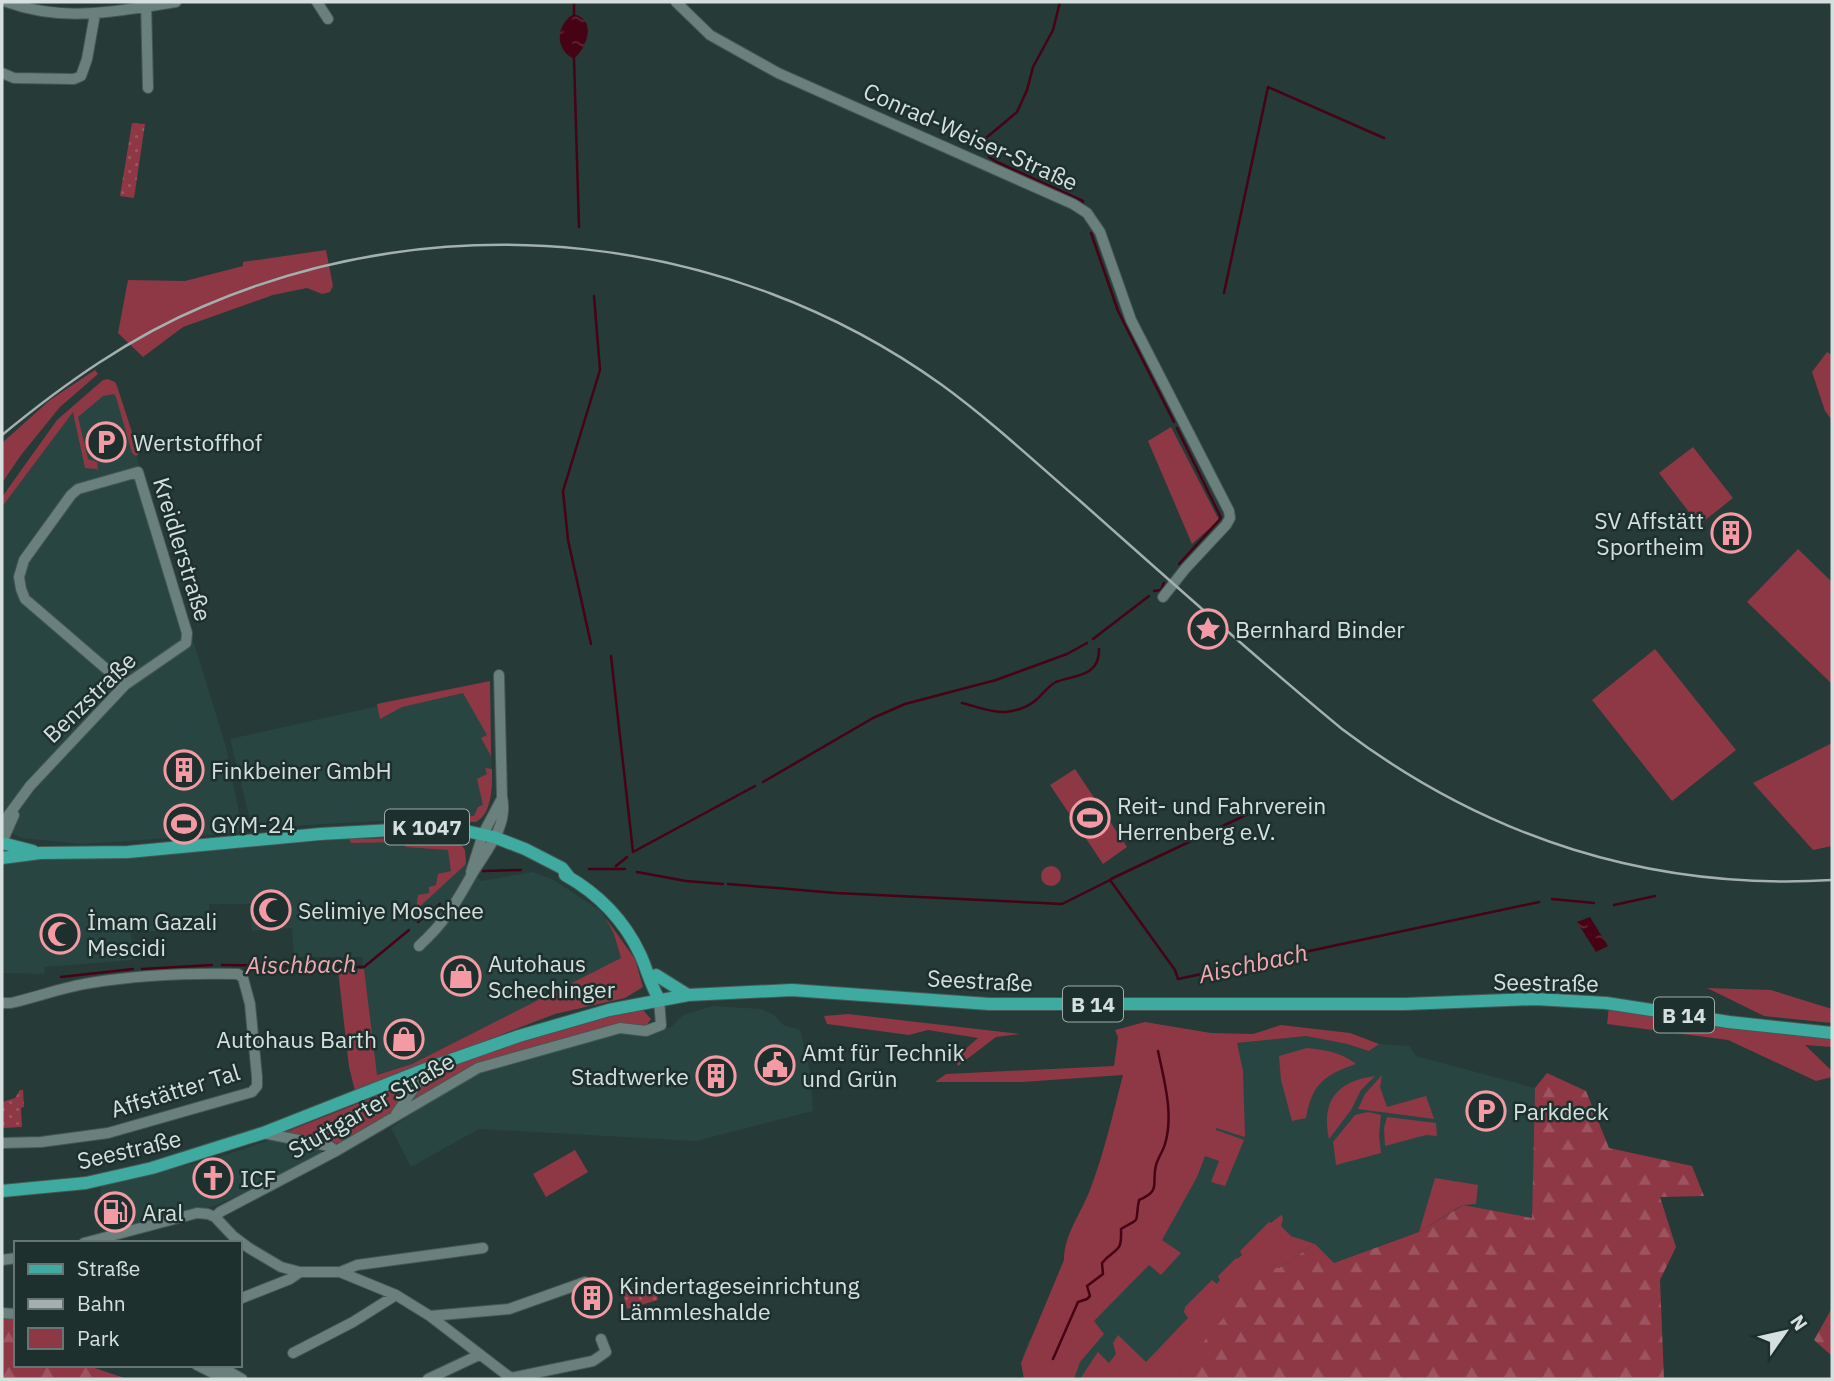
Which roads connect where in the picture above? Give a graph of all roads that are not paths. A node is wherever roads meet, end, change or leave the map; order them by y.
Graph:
1 (7, 2) edge
2 (176, 2) edge
3 (317, 2) edge
4 (676, 2) edge
5 (146, 4) edge
6 (40, 7) edge
7 (95, 14) junction
8 (328, 19) dead end
9 (2, 74) edge
10 (148, 88) dead end
11 (1163, 597) dead end
12 (188, 638) joint
13 (499, 675) dead end
14 (125, 685) junction
15 (24, 793) junction
16 (2, 824) edge
17 (487, 839) junction
18 (3, 847) edge
19 (419, 946) dead end
20 (652, 978) junction
21 (688, 995) junction
22 (659, 999) junction
23 (6, 1003) edge
24 (635, 1004) junction
25 (1832, 1033) edge
26 (428, 1068) junction
27 (394, 1117) junction
28 (263, 1133) junction
29 (2, 1143) edge
30 (336, 1151) junction
31 (2, 1191) edge
32 (215, 1217) junction
33 (91, 1241) edge
34 (240, 1241) edge
35 (242, 1243) edge
36 (483, 1248) dead end
37 (300, 1272) junction
38 (340, 1272) junction
39 (585, 1282) dead end
40 (396, 1295) junction
41 (242, 1298) dead end
42 (430, 1316) junction
43 (601, 1339) dead end
44 (293, 1353) dead end
45 (479, 1354) junction
46 (201, 1367) edge
47 (221, 1367) edge
48 (225, 1379) edge
49 (242, 1379) edge
50 (428, 1379) edge
51 (511, 1379) edge

1 - 6 street
2 - 5 street
3 - 8 street
4 - 11 street, Conrad-Weiser-Straße
5 - 7 street
5 - 10 street
6 - 7 street
7 - 9 street
12 - 14 street, Benzstraße
12 - 14 street, Kreidlerstraße
13 - 17 street
14 - 15 street, Benzstraße
15 - 16 street, Benzstraße
15 - 18 street, Benzstraße
17 - 18 main road, K 1047
17 - 19 street
17 - 20 main road, K 1047
20 - 21 main road
20 - 22 main road, K 1047
20 - 24 main road
21 - 22 main road, Seestraße / B 14
21 - 25 main road, Seestraße / B 14
22 - 24 main road, Seestraße / B 14
22 - 27 street, Stuttgarter Straße
23 - 29 street, Affstätter Tal
24 - 26 main road, Seestraße / B 14
26 - 27 street
26 - 28 main road, Seestraße / B 14
27 - 30 street, Stuttgarter Straße
28 - 30 street, Seestraße
28 - 31 main road, Seestraße / B 14
30 - 32 street, Stuttgarter Straße
32 - 33 street
32 - 34 street
35 - 37 street
36 - 38 street
37 - 38 street
37 - 41 street
38 - 40 street
39 - 42 street
40 - 42 street
40 - 44 street
42 - 45 street
43 - 51 street
45 - 50 street
45 - 51 street
46 - 48 street
47 - 49 street

